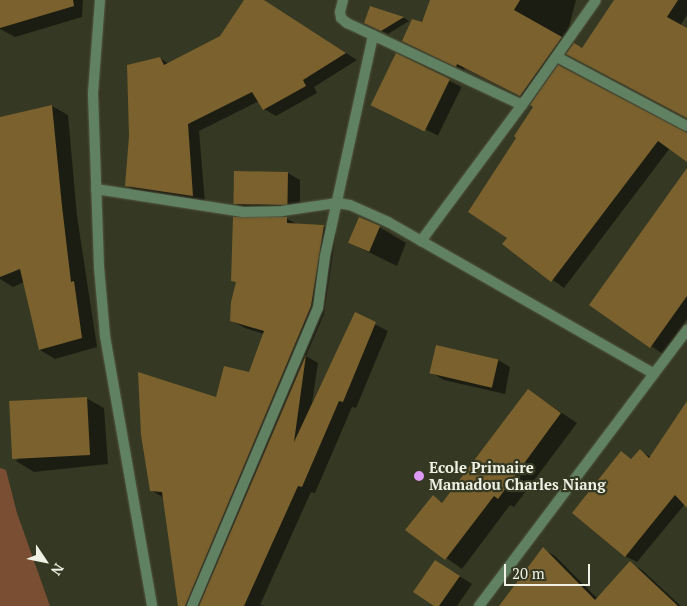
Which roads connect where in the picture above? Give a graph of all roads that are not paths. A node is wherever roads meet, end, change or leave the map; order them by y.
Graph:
1 (100, 0) edge
2 (343, 0) edge
3 (596, 0) edge
4 (373, 35) junction
5 (557, 57) junction
6 (522, 105) junction
7 (687, 126) edge
8 (96, 189) junction
9 (337, 203) junction
10 (420, 241) junction
11 (687, 330) edge
12 (654, 374) junction
13 (152, 606) edge
14 (192, 606) edge
15 (479, 606) edge

1 - 8 street
2 - 4 street
3 - 5 street
4 - 6 street
4 - 9 street
5 - 6 street
5 - 7 street
6 - 10 street
8 - 9 street
8 - 13 street
9 - 10 street
9 - 14 street
10 - 12 street
11 - 12 street
12 - 15 street

